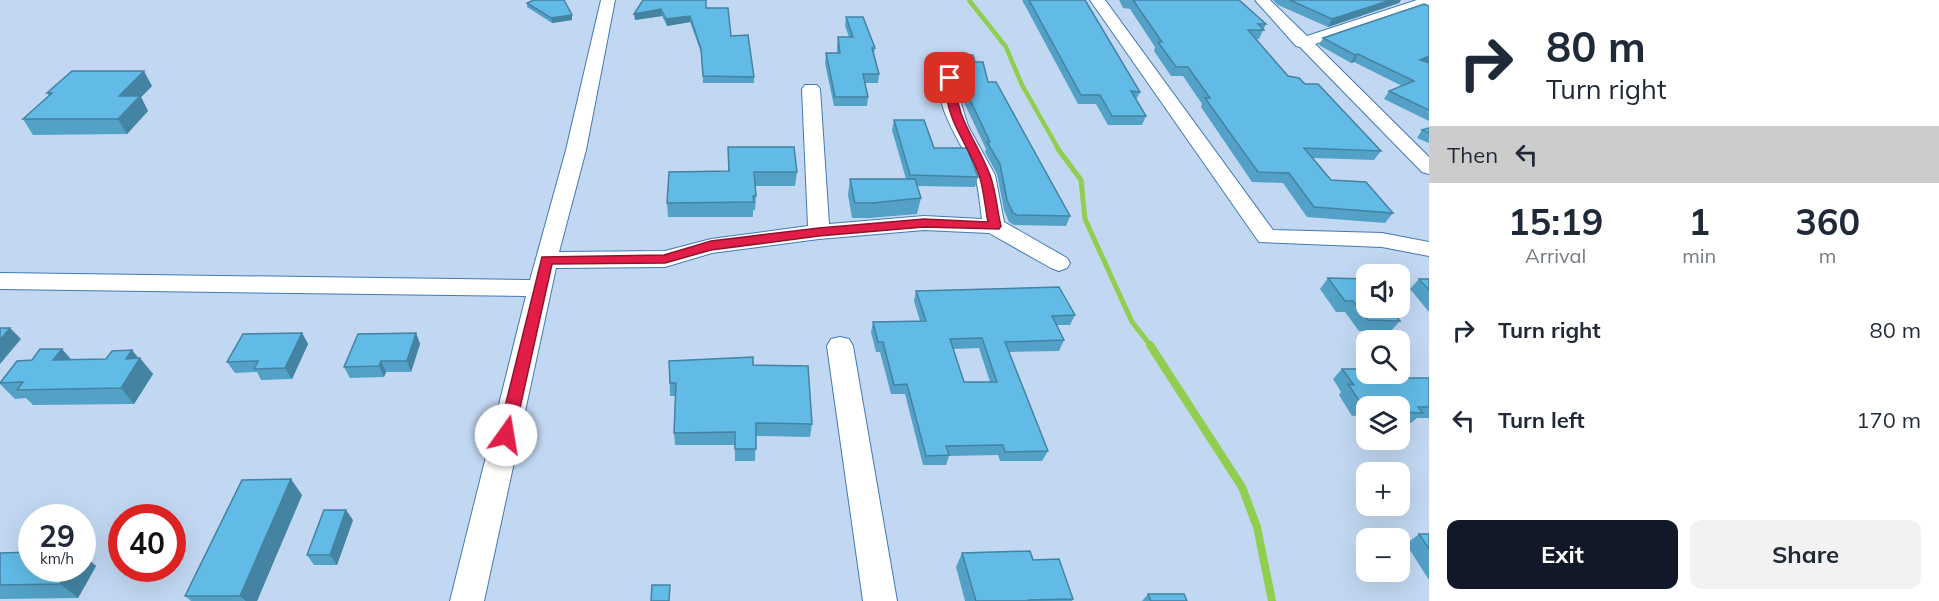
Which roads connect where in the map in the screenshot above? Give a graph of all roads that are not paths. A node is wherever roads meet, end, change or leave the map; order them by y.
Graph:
1 (608, 0) edge
2 (1097, 0) edge
3 (1262, 0) edge
4 (1429, 1) edge
5 (1302, 42) junction
6 (950, 78) dead end
7 (811, 89) dead end
8 (1426, 161) edge
9 (994, 226) junction
10 (819, 232) junction
11 (1429, 249) edge
12 (546, 260) junction
13 (1059, 262) dead end
14 (0, 281) edge
15 (540, 288) junction
16 (840, 346) dead end
17 (467, 601) edge
18 (880, 601) edge

1 - 12 street
2 - 11 street
3 - 5 street
4 - 5 street
5 - 8 street
6 - 9 street
7 - 10 street
9 - 10 street
9 - 13 street
10 - 12 street
12 - 15 street
14 - 15 street
15 - 17 street
16 - 18 street

